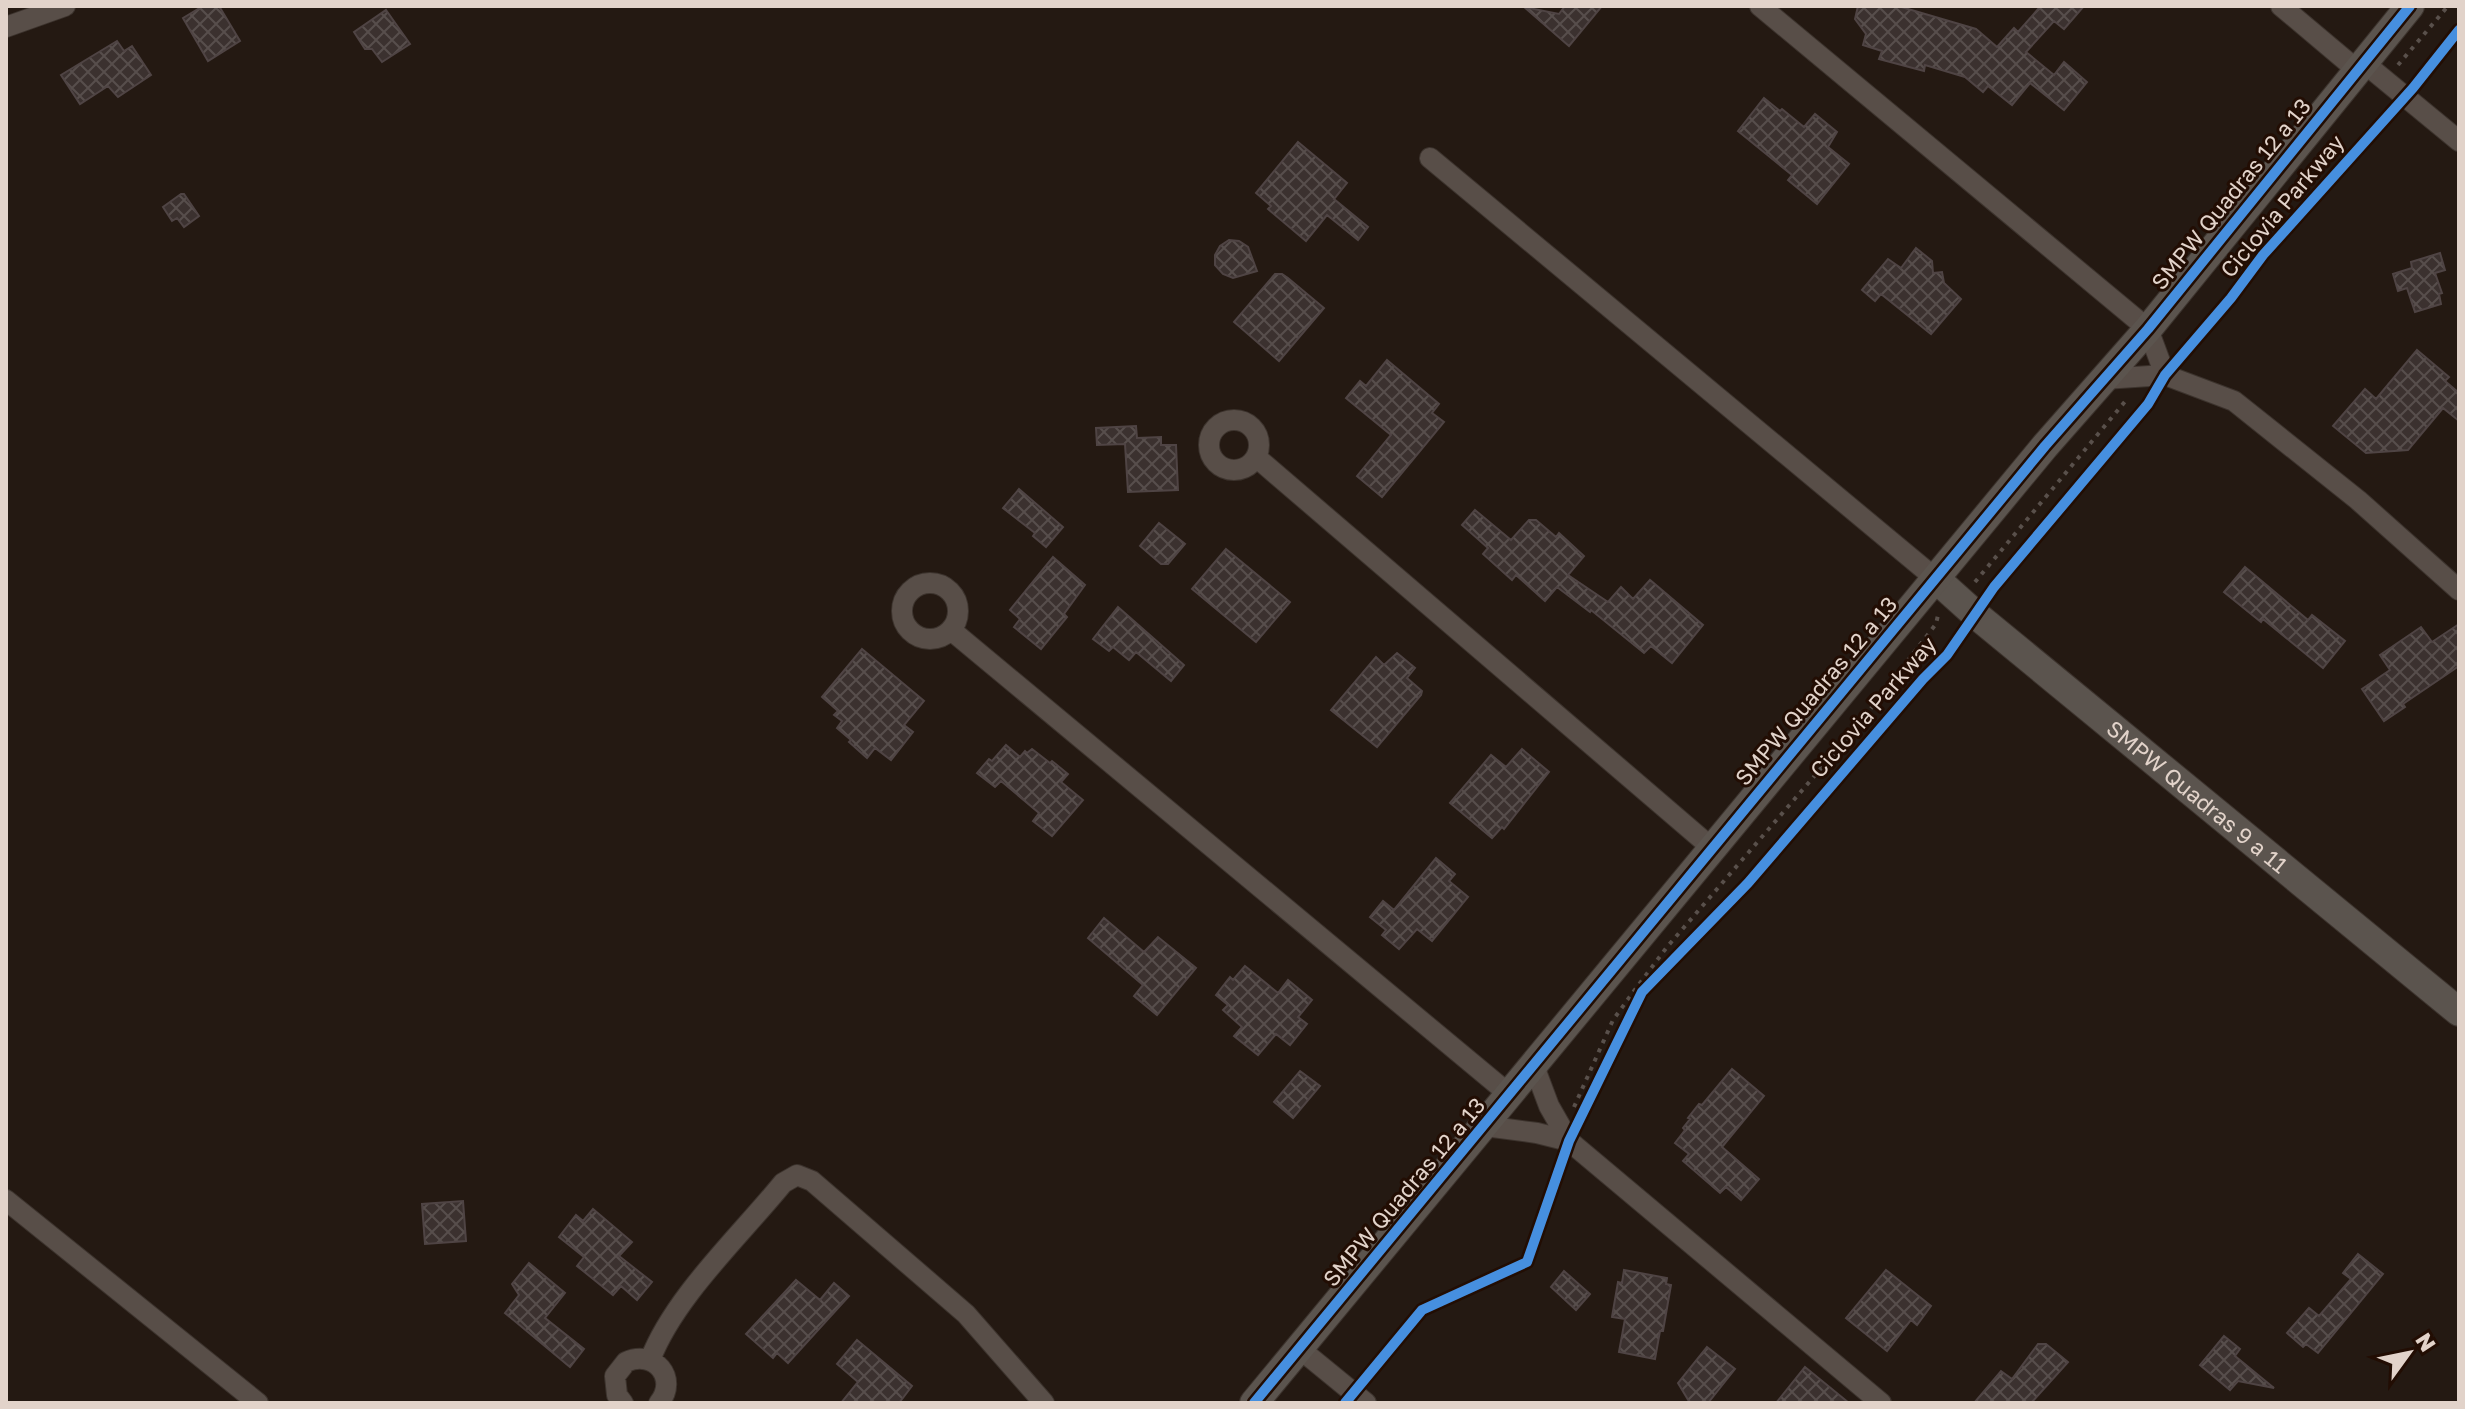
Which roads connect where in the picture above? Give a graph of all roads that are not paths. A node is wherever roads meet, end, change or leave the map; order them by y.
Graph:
1 (65, 6) edge
2 (1760, 6) edge
3 (2281, 6) edge
4 (2410, 6) edge
5 (6, 27) edge
6 (2360, 66) junction
7 (2459, 141) edge
8 (1430, 158) dead end
9 (2148, 329) junction
10 (2156, 376) junction
11 (2104, 379) junction
12 (1256, 457) dead end
13 (1944, 586) junction
14 (2459, 590) edge
15 (951, 630) dead end
16 (1712, 848) junction
17 (2459, 1012) edge
18 (1534, 1066) junction
19 (1510, 1095) junction
20 (1485, 1126) junction
21 (1566, 1136) junction
22 (6, 1200) edge
23 (1300, 1349) junction
24 (650, 1360) junction
25 (258, 1403) edge
26 (623, 1403) edge
27 (659, 1403) edge
28 (1044, 1403) edge
29 (1254, 1403) edge
30 (1366, 1403) edge
31 (1881, 1403) edge

1 - 5 street
2 - 9 street
3 - 6 street
4 - 6 street, SMPW Quadras 12 a 13
6 - 7 street
6 - 9 street, SMPW Quadras 12 a 13
8 - 13 street
9 - 10 street
9 - 11 street, SMPW Quadras 12 a 13
10 - 11 street
10 - 14 street
11 - 13 street, SMPW Quadras 12 a 13
12 - 16 street
13 - 16 street, SMPW Quadras 12 a 13
13 - 17 street, SMPW Quadras 9 a 11
15 - 19 street
16 - 18 street, SMPW Quadras 12 a 13
18 - 19 street, SMPW Quadras 12 a 13
18 - 21 street
19 - 20 street, SMPW Quadras 12 a 13
20 - 21 street
20 - 23 street, SMPW Quadras 12 a 13
21 - 31 street
22 - 25 street
23 - 29 street, SMPW Quadras 12 a 13
23 - 30 street
24 - 26 street
24 - 27 street
24 - 28 street

